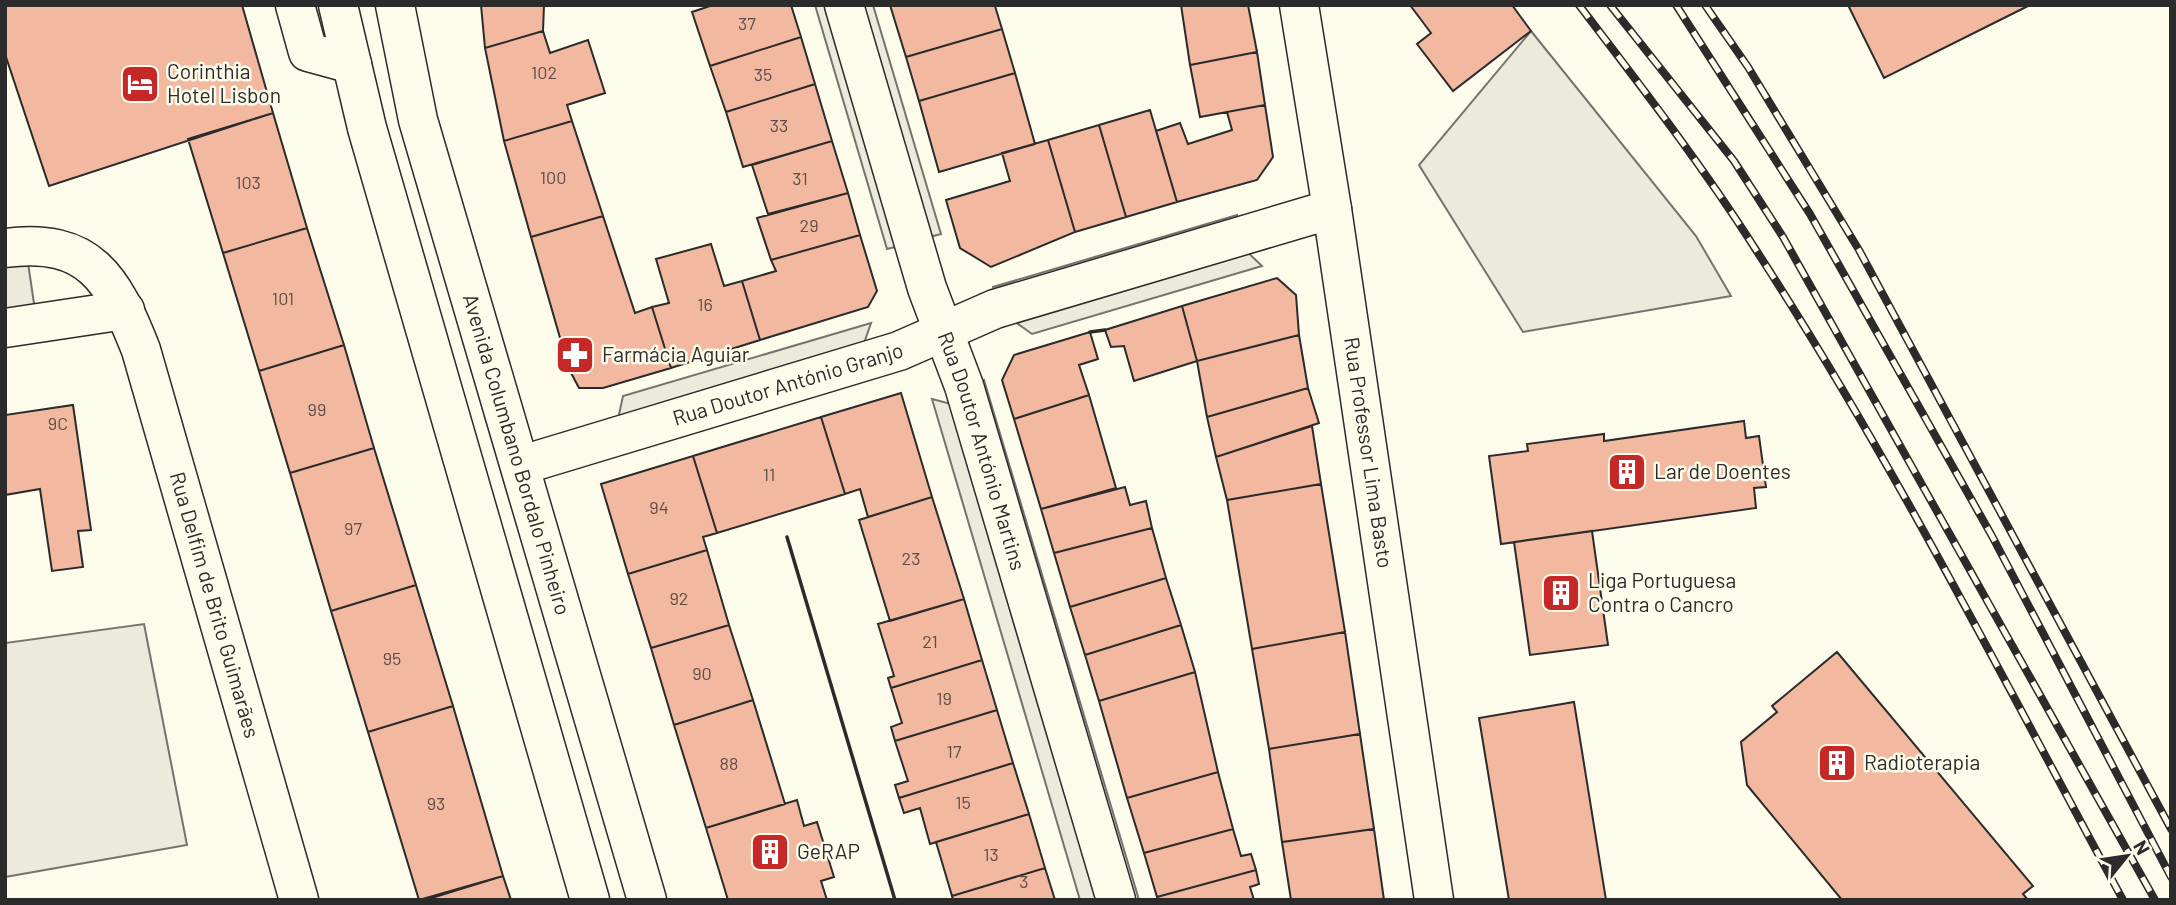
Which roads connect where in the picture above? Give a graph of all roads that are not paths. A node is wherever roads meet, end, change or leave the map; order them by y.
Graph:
1 (295, 5) edge
2 (338, 5) edge
3 (395, 5) edge
4 (844, 5) edge
5 (1299, 5) edge
6 (352, 64) junction
7 (1332, 209) junction
8 (5, 248) edge
9 (125, 310) junction
10 (5, 328) edge
11 (944, 332) junction
12 (522, 465) junction
13 (299, 900) edge
14 (590, 900) edge
15 (647, 900) edge
16 (1116, 900) edge
17 (1434, 900) edge

1 - 6 street
2 - 6 street
3 - 12 street, Avenida Columbano Bordalo Pinheiro
4 - 11 street, Rua Doutor António Martins
5 - 7 street, Rua Professor Lima Basto
6 - 14 street
7 - 11 street, Rua Doutor António Granjo
7 - 17 street, Rua Professor Lima Basto
8 - 9 street, Rua Delfim de Brito Guimarães
9 - 10 street
9 - 13 street, Rua Delfim de Brito Guimarães
11 - 12 street, Rua Doutor António Granjo
11 - 16 street, Rua Doutor António Martins
12 - 15 street, Avenida Columbano Bordalo Pinheiro

